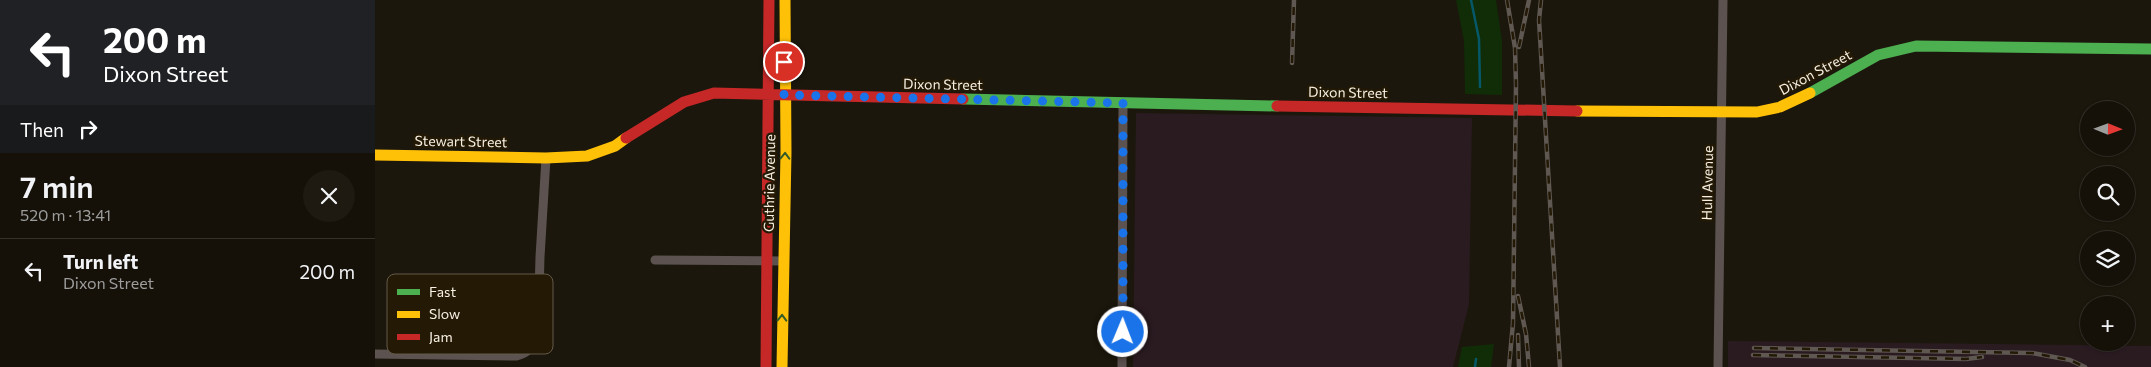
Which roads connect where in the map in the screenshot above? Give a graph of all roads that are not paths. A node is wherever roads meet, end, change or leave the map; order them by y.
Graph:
1 (769, 0) edge
2 (785, 0) edge
3 (1723, 0) edge
4 (2151, 49) edge
5 (768, 94) junction
6 (784, 95) junction
7 (1123, 103) junction
8 (1721, 112) junction
9 (375, 155) edge
10 (546, 158) junction
11 (655, 260) dead end
12 (766, 261) junction
13 (783, 261) junction
14 (539, 274) edge
15 (375, 354) edge
16 (520, 354) edge
17 (766, 367) edge
18 (781, 367) edge
19 (1122, 367) edge
20 (1718, 367) edge

1 - 5 street, Guthrie Avenue
2 - 6 street, Guthrie Avenue
3 - 8 street, Hull Avenue
4 - 8 street, Dixon Street
5 - 6 street, Dixon Street
5 - 10 street, Dixon Street
5 - 12 street, Guthrie Avenue
6 - 7 street, Dixon Street
13 -> 6 street, Guthrie Avenue
7 - 8 street, Dixon Street
7 - 19 street
8 - 20 street, Hull Avenue
9 - 10 street, Stewart Street
10 - 14 street
11 - 12 street
12 - 13 street
12 - 17 street, Guthrie Avenue
18 -> 13 street, Guthrie Avenue
15 - 16 street

